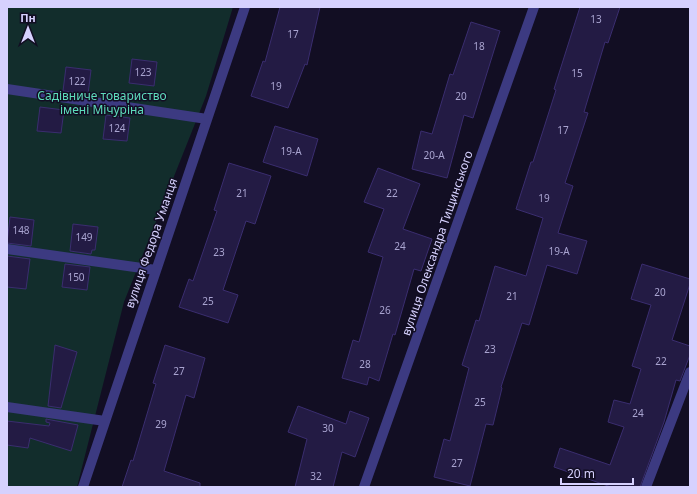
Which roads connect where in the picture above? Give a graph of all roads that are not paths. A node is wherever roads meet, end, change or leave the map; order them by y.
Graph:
1 (245, 7) edge
2 (534, 7) edge
3 (7, 89) edge
4 (207, 119) junction
5 (7, 249) edge
6 (156, 270) junction
7 (690, 372) edge
8 (7, 407) edge
9 (105, 421) junction
10 (83, 487) edge
11 (364, 487) edge
12 (646, 487) edge

1 - 4 street, вулиця Федора Уманця
2 - 11 street, вулиця Олександра Тищинського
3 - 4 street
4 - 6 street, вулиця Федора Уманця
5 - 6 street
6 - 9 street, вулиця Федора Уманця
7 - 12 street
8 - 9 street
9 - 10 street, вулиця Федора Уманця

